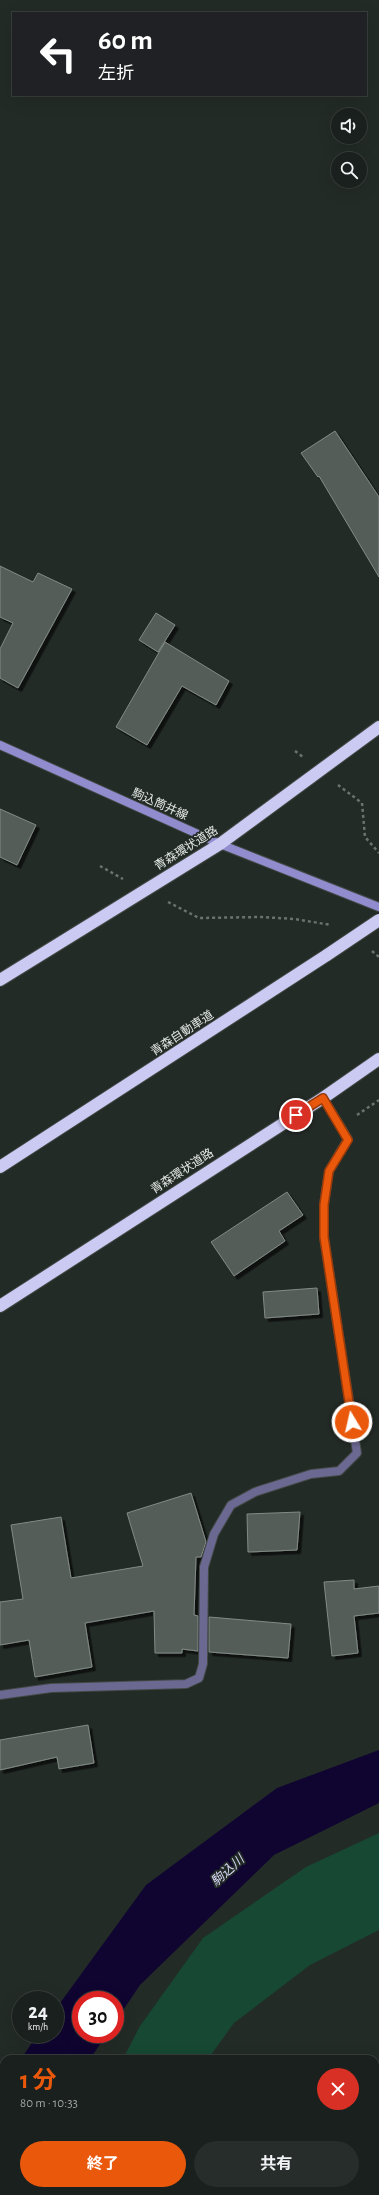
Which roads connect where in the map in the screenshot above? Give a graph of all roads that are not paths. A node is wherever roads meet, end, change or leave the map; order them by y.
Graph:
1 (379, 727) edge
2 (0, 745) edge
3 (220, 844) junction
4 (379, 907) edge
5 (379, 920) edge
6 (0, 980) edge
7 (379, 1059) edge
8 (323, 1098) junction
9 (0, 1168) edge
10 (0, 1306) edge
11 (0, 1695) edge

1 - 3 highway, 青森環状道路
2 - 3 main road, 駒込筒井線
3 - 4 main road, 駒込筒井線
3 - 6 highway, 青森環状道路
5 - 9 highway, 青森自動車道, bridge
7 - 8 highway, 青森環状道路
8 - 10 highway, 青森環状道路
8 - 11 street

